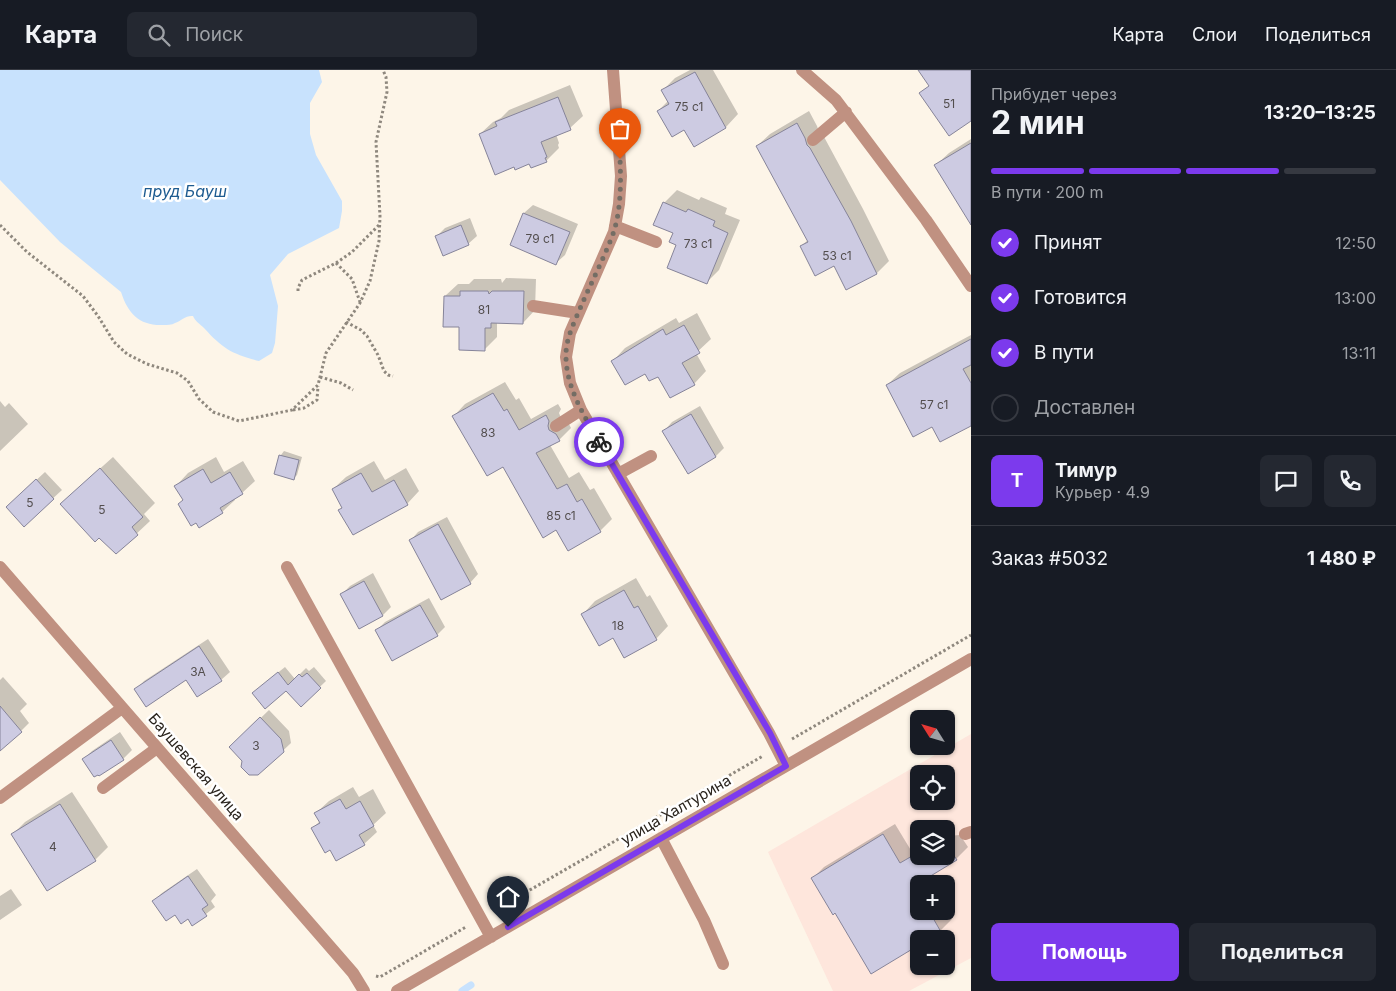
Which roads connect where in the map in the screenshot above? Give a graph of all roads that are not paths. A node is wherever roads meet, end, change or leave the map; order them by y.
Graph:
1 (613, 70) edge
2 (802, 70) edge
3 (846, 112) junction
4 (813, 140) dead end
5 (615, 226) junction
6 (656, 242) dead end
7 (971, 286) edge
8 (533, 306) dead end
9 (578, 313) junction
10 (581, 410) junction
11 (556, 426) dead end
12 (651, 456) dead end
13 (618, 474) junction
14 (0, 567) edge
15 (286, 567) dead end
16 (971, 659) edge
17 (122, 708) junction
18 (157, 748) junction
19 (786, 766) junction
20 (103, 788) dead end
21 (0, 798) edge
22 (661, 838) junction
23 (490, 937) junction
24 (722, 964) dead end
25 (364, 991) edge
26 (397, 991) edge

1 - 5 street
2 - 3 street
3 - 4 street
3 - 7 street
5 - 6 street
5 - 9 street
8 - 9 street
9 - 10 street
10 - 11 street
10 - 13 street
12 - 13 street
13 - 19 street
14 - 17 street, Баушевская улица
15 - 23 street
16 - 19 street, улица Халтурина
17 - 18 street, Баушевская улица
17 - 21 street
18 - 20 street
18 - 25 street, Баушевская улица
19 - 22 street, улица Халтурина
22 - 23 street, улица Халтурина
22 - 24 street
23 - 26 street, улица Халтурина

